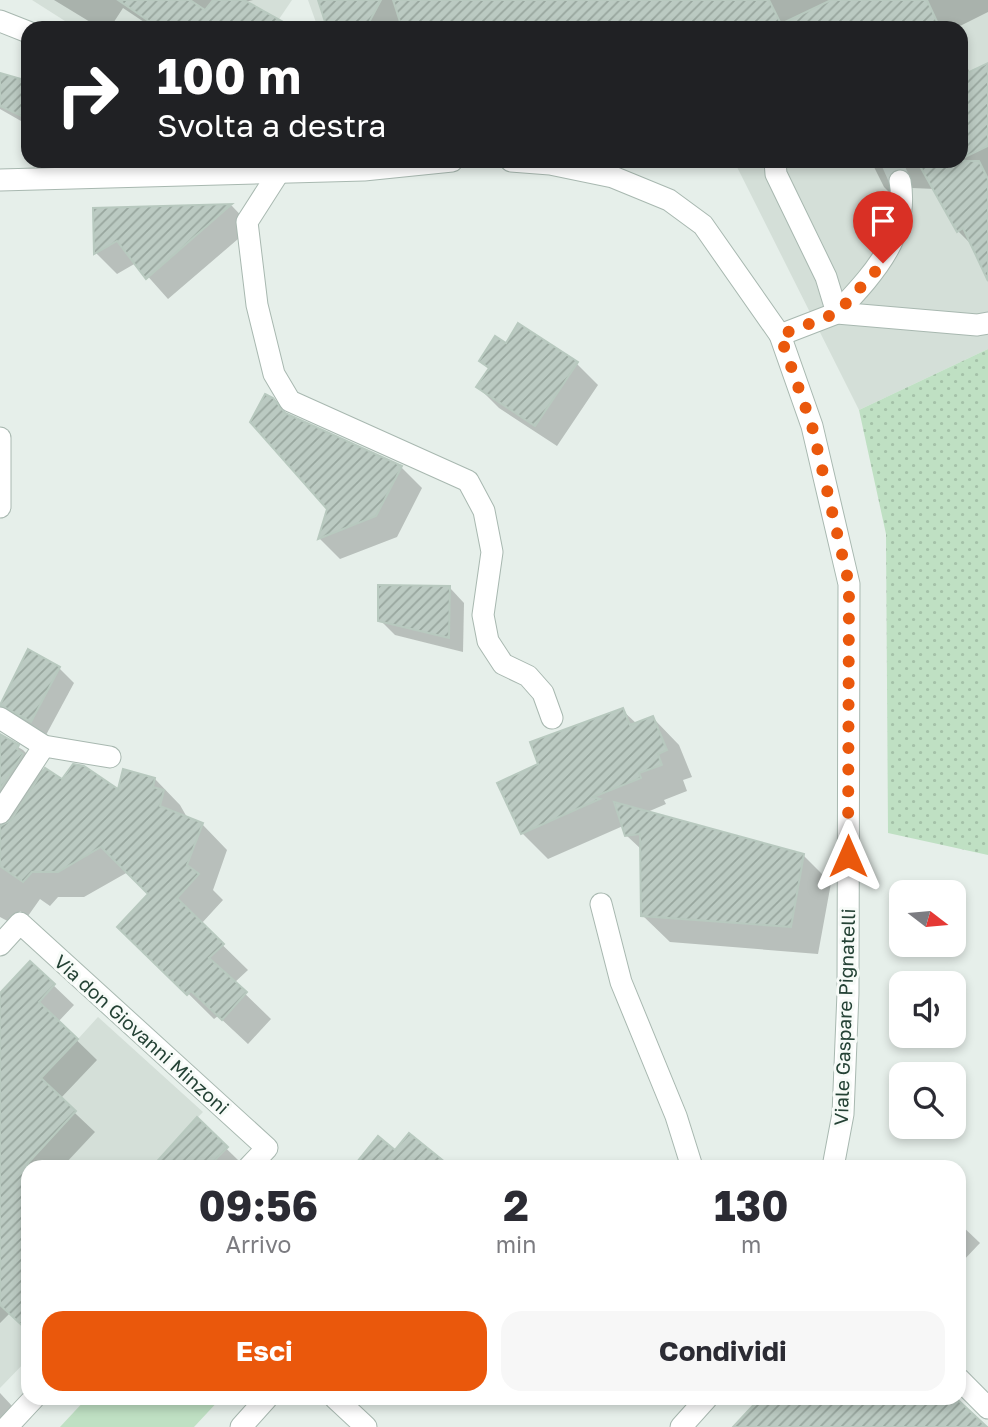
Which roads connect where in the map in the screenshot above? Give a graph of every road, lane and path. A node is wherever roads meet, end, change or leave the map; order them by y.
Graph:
1 (0, 21) edge
2 (21, 29) edge
3 (217, 168) edge
4 (244, 168) edge
5 (384, 168) edge
6 (569, 168) edge
7 (776, 168) edge
8 (279, 172) junction
9 (0, 180) edge
10 (900, 181) tunnel mouth
11 (837, 313) junction
12 (988, 323) edge
13 (780, 335) junction
14 (0, 438) edge
15 (0, 507) edge
16 (0, 718) edge
17 (552, 718) dead end
18 (44, 746) junction
19 (110, 757) dead end
20 (0, 813) edge
21 (601, 904) dead end
22 (0, 945) edge
23 (255, 1160) edge
24 (690, 1160) edge
25 (834, 1160) edge
26 (966, 1386) edge
27 (27, 1405) edge
28 (261, 1405) edge
29 (342, 1405) edge
30 (701, 1405) edge
31 (988, 1408) edge
32 (7, 1427) edge
33 (241, 1427) edge
34 (366, 1427) edge
35 (681, 1427) edge

1 - 2 street
3 - 9 street
4 - 8 street
5 - 8 street
6 - 13 street, Viale Gaspare Pignatelli
7 - 11 street
8 - 17 street
10 - 11 street
11 - 12 street
11 - 13 street
13 - 25 street, Viale Gaspare Pignatelli
14 - 15 street
16 - 18 street
18 - 19 street
18 - 20 street
21 - 24 street
22 - 23 street, Via don Giovanni Minzoni
26 - 31 street
27 - 32 street
28 - 33 street
29 - 34 street
30 - 35 street

